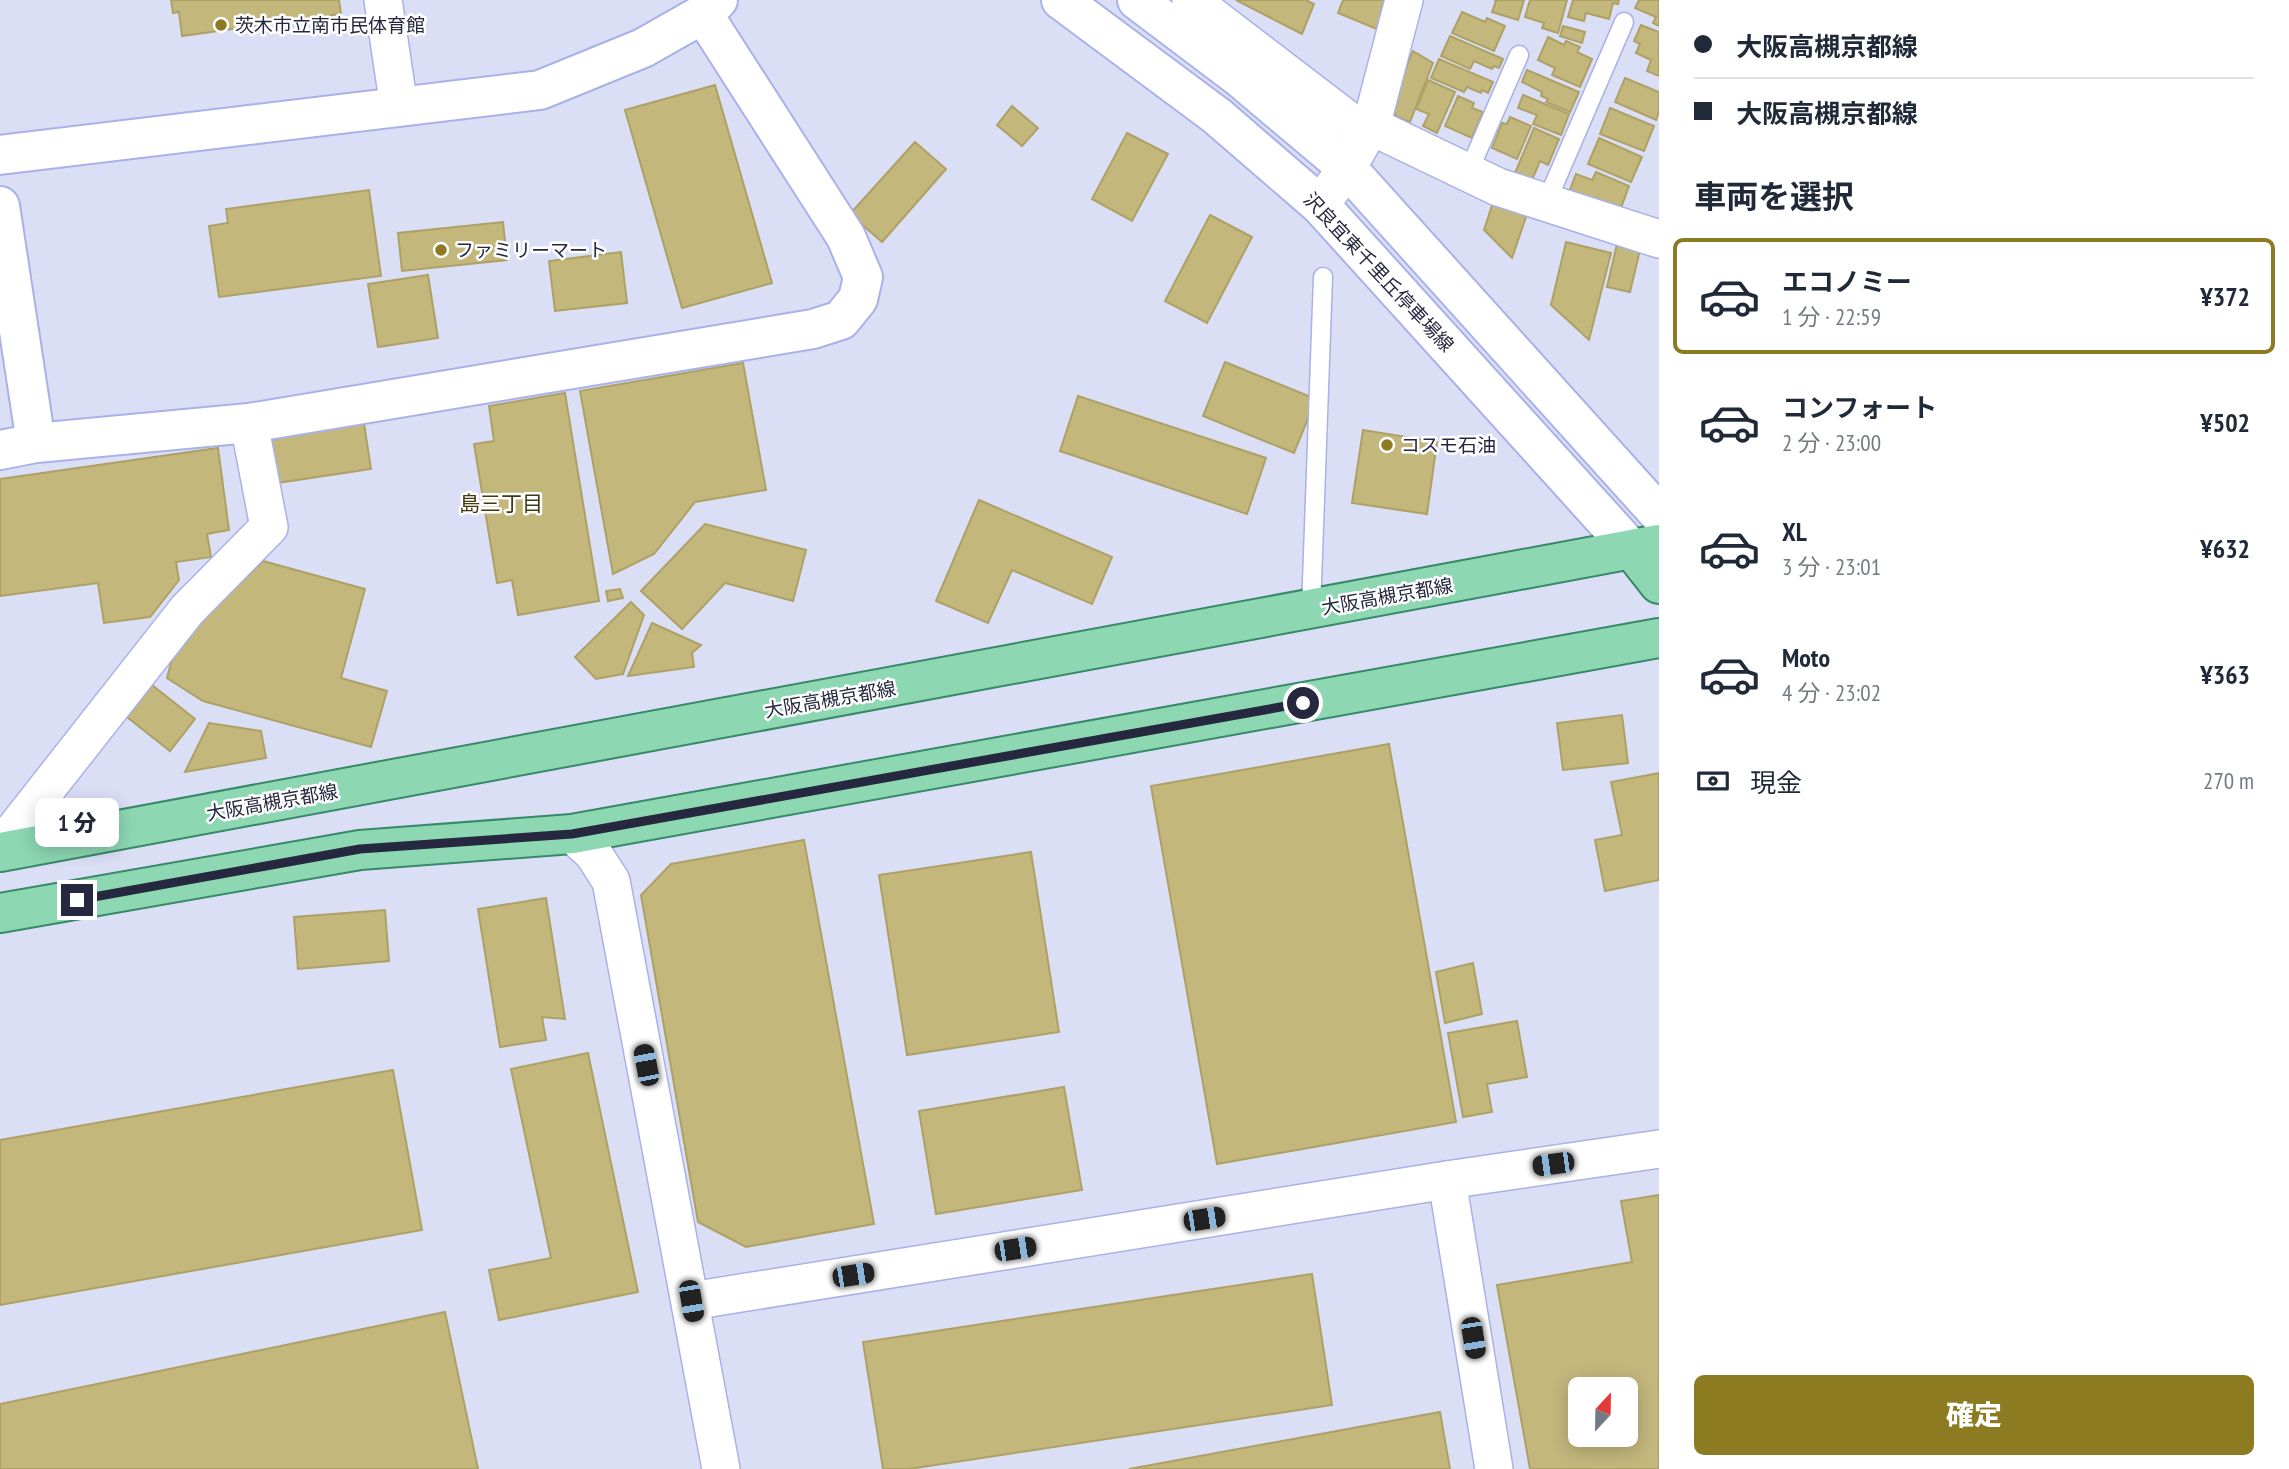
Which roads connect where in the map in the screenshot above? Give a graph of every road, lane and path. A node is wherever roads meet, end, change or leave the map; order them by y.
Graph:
1 (383, 0) edge
2 (1060, 0) edge
3 (1137, 0) edge
4 (1191, 0) edge
5 (1404, 0) edge
6 (710, 7) edge
7 (1624, 22) dead end
8 (1519, 55) dead end
9 (400, 107) junction
10 (1369, 130) junction
11 (0, 155) edge
12 (1348, 168) junction
13 (1468, 173) junction
14 (1546, 203) junction
15 (1320, 205) junction
16 (0, 206) edge
17 (1659, 239) edge
18 (1323, 276) dead end
19 (248, 423) junction
20 (18, 446) edge
21 (1659, 514) edge
22 (1646, 547) edge
23 (1659, 584) edge
24 (1311, 610) junction
25 (1659, 638) edge
26 (572, 834) junction
27 (0, 850) edge
28 (0, 913) edge
29 (1659, 1149) edge
30 (1447, 1180) junction
31 (691, 1301) junction
32 (721, 1469) edge
33 (1494, 1469) edge

1 - 9 street
2 - 15 street, 沢良宜東千里丘停車場線
3 - 12 street
4 - 10 street
5 - 10 street
6 - 9 street
6 - 19 street
7 - 14 lane
8 - 13 lane
9 - 11 street
10 - 12 street
10 - 13 street
12 - 15 street
12 - 21 street
13 - 14 street
14 - 17 street
15 - 22 street, 沢良宜東千里丘停車場線
16 - 20 street
18 - 24 lane
19 - 20 street
19 - 27 street
22 - 23 main road
22 - 24 main road, 大阪高槻京都線
24 - 27 main road, 大阪高槻京都線
25 - 26 main road
26 - 28 main road
26 - 31 street
29 - 30 street
30 - 31 street
30 - 33 street
31 - 32 street

